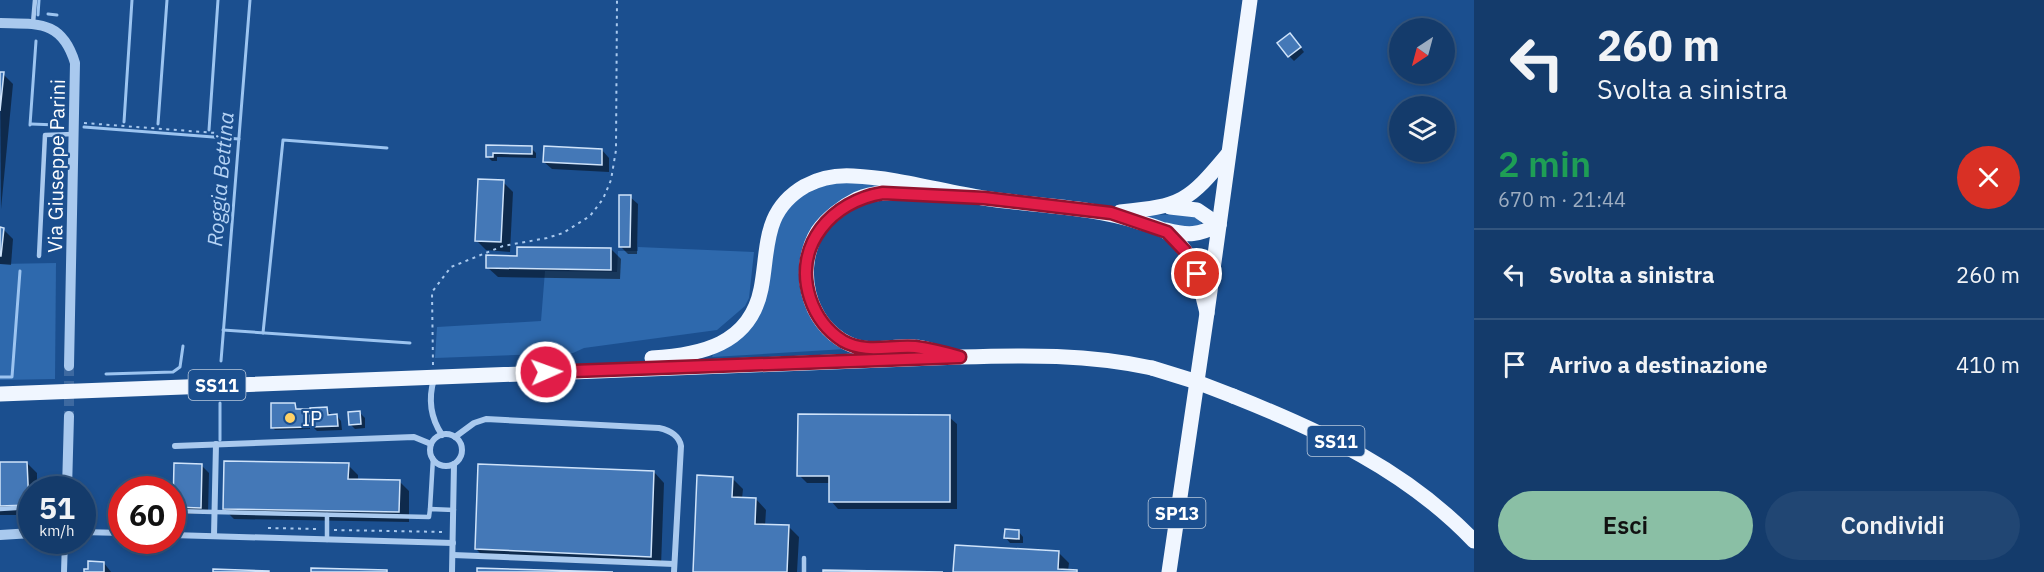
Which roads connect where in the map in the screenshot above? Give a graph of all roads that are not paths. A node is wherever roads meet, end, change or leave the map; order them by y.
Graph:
1 (35, 0) edge
2 (1250, 0) edge
3 (0, 23) edge
4 (33, 23) junction
5 (74, 134) junction
6 (1229, 153) junction
7 (984, 198) junction
8 (1159, 208) junction
9 (1111, 213) junction
10 (1219, 225) junction
11 (1157, 227) junction
12 (39, 255) dead end
13 (1207, 313) junction
14 (960, 357) junction
15 (69, 366) tunnel mouth
16 (590, 370) junction
17 (434, 377) junction
18 (0, 394) edge
19 (69, 416) tunnel mouth
20 (442, 435) junction
21 (455, 437) junction
22 (216, 444) junction
23 (431, 444) junction
24 (175, 446) dead end
25 (1186, 454) junction
26 (433, 458) junction
27 (454, 464) junction
28 (67, 476) edge
29 (1431, 501) junction
30 (18, 508) edge
31 (0, 509) edge
32 (430, 509) junction
33 (454, 510) junction
34 (186, 511) edge
35 (215, 512) junction
36 (327, 515) junction
37 (18, 534) edge
38 (0, 535) edge
39 (186, 535) edge
40 (214, 536) junction
41 (327, 540) junction
42 (1474, 541) edge
43 (453, 543) junction
44 (65, 554) edge
45 (453, 555) junction
46 (1474, 555) edge
47 (804, 558) dead end
48 (674, 564) junction
49 (64, 572) edge
50 (452, 572) edge
51 (674, 572) edge
52 (804, 572) edge
53 (1169, 572) edge
54 (1179, 572) edge

1 - 4 lane
2 - 6 main road, SP13
3 - 4 street, Via Giuseppe Parini
4 - 5 street, Via Giuseppe Parini
5 - 12 lane
5 - 15 street, Via Giuseppe Parini
6 - 8 main road
6 - 10 main road, SP13
7 - 9 main road
7 - 14 main road
7 - 16 main road
8 - 9 main road
8 - 10 main road
9 - 11 main road
10 - 11 main road
10 - 13 main road, SP13
11 - 13 main road
13 - 25 main road, SP13
14 - 16 main road, SS11
14 - 29 main road, SS11, bridge
16 - 17 main road, SS11
17 - 18 main road, SS11
17 - 20 street
19 - 28 street
20 - 21 street
20 - 23 street
21 - 27 street
21 - 48 street
22 - 23 street
22 - 24 street
22 - 35 street
23 - 26 street
25 - 53 main road, SP13
25 - 54 main road
26 - 27 street
26 - 32 lane
27 - 33 street
29 - 42 main road, SS11
29 - 46 main road
30 - 31 lane
32 - 33 lane
32 - 36 lane
33 - 43 street
34 - 35 lane
35 - 36 lane
35 - 40 street
36 - 41 lane
37 - 38 street
39 - 40 street
40 - 41 street
41 - 43 street
43 - 45 street
44 - 49 street
45 - 48 street
45 - 50 street
47 - 52 lane
48 - 51 street

